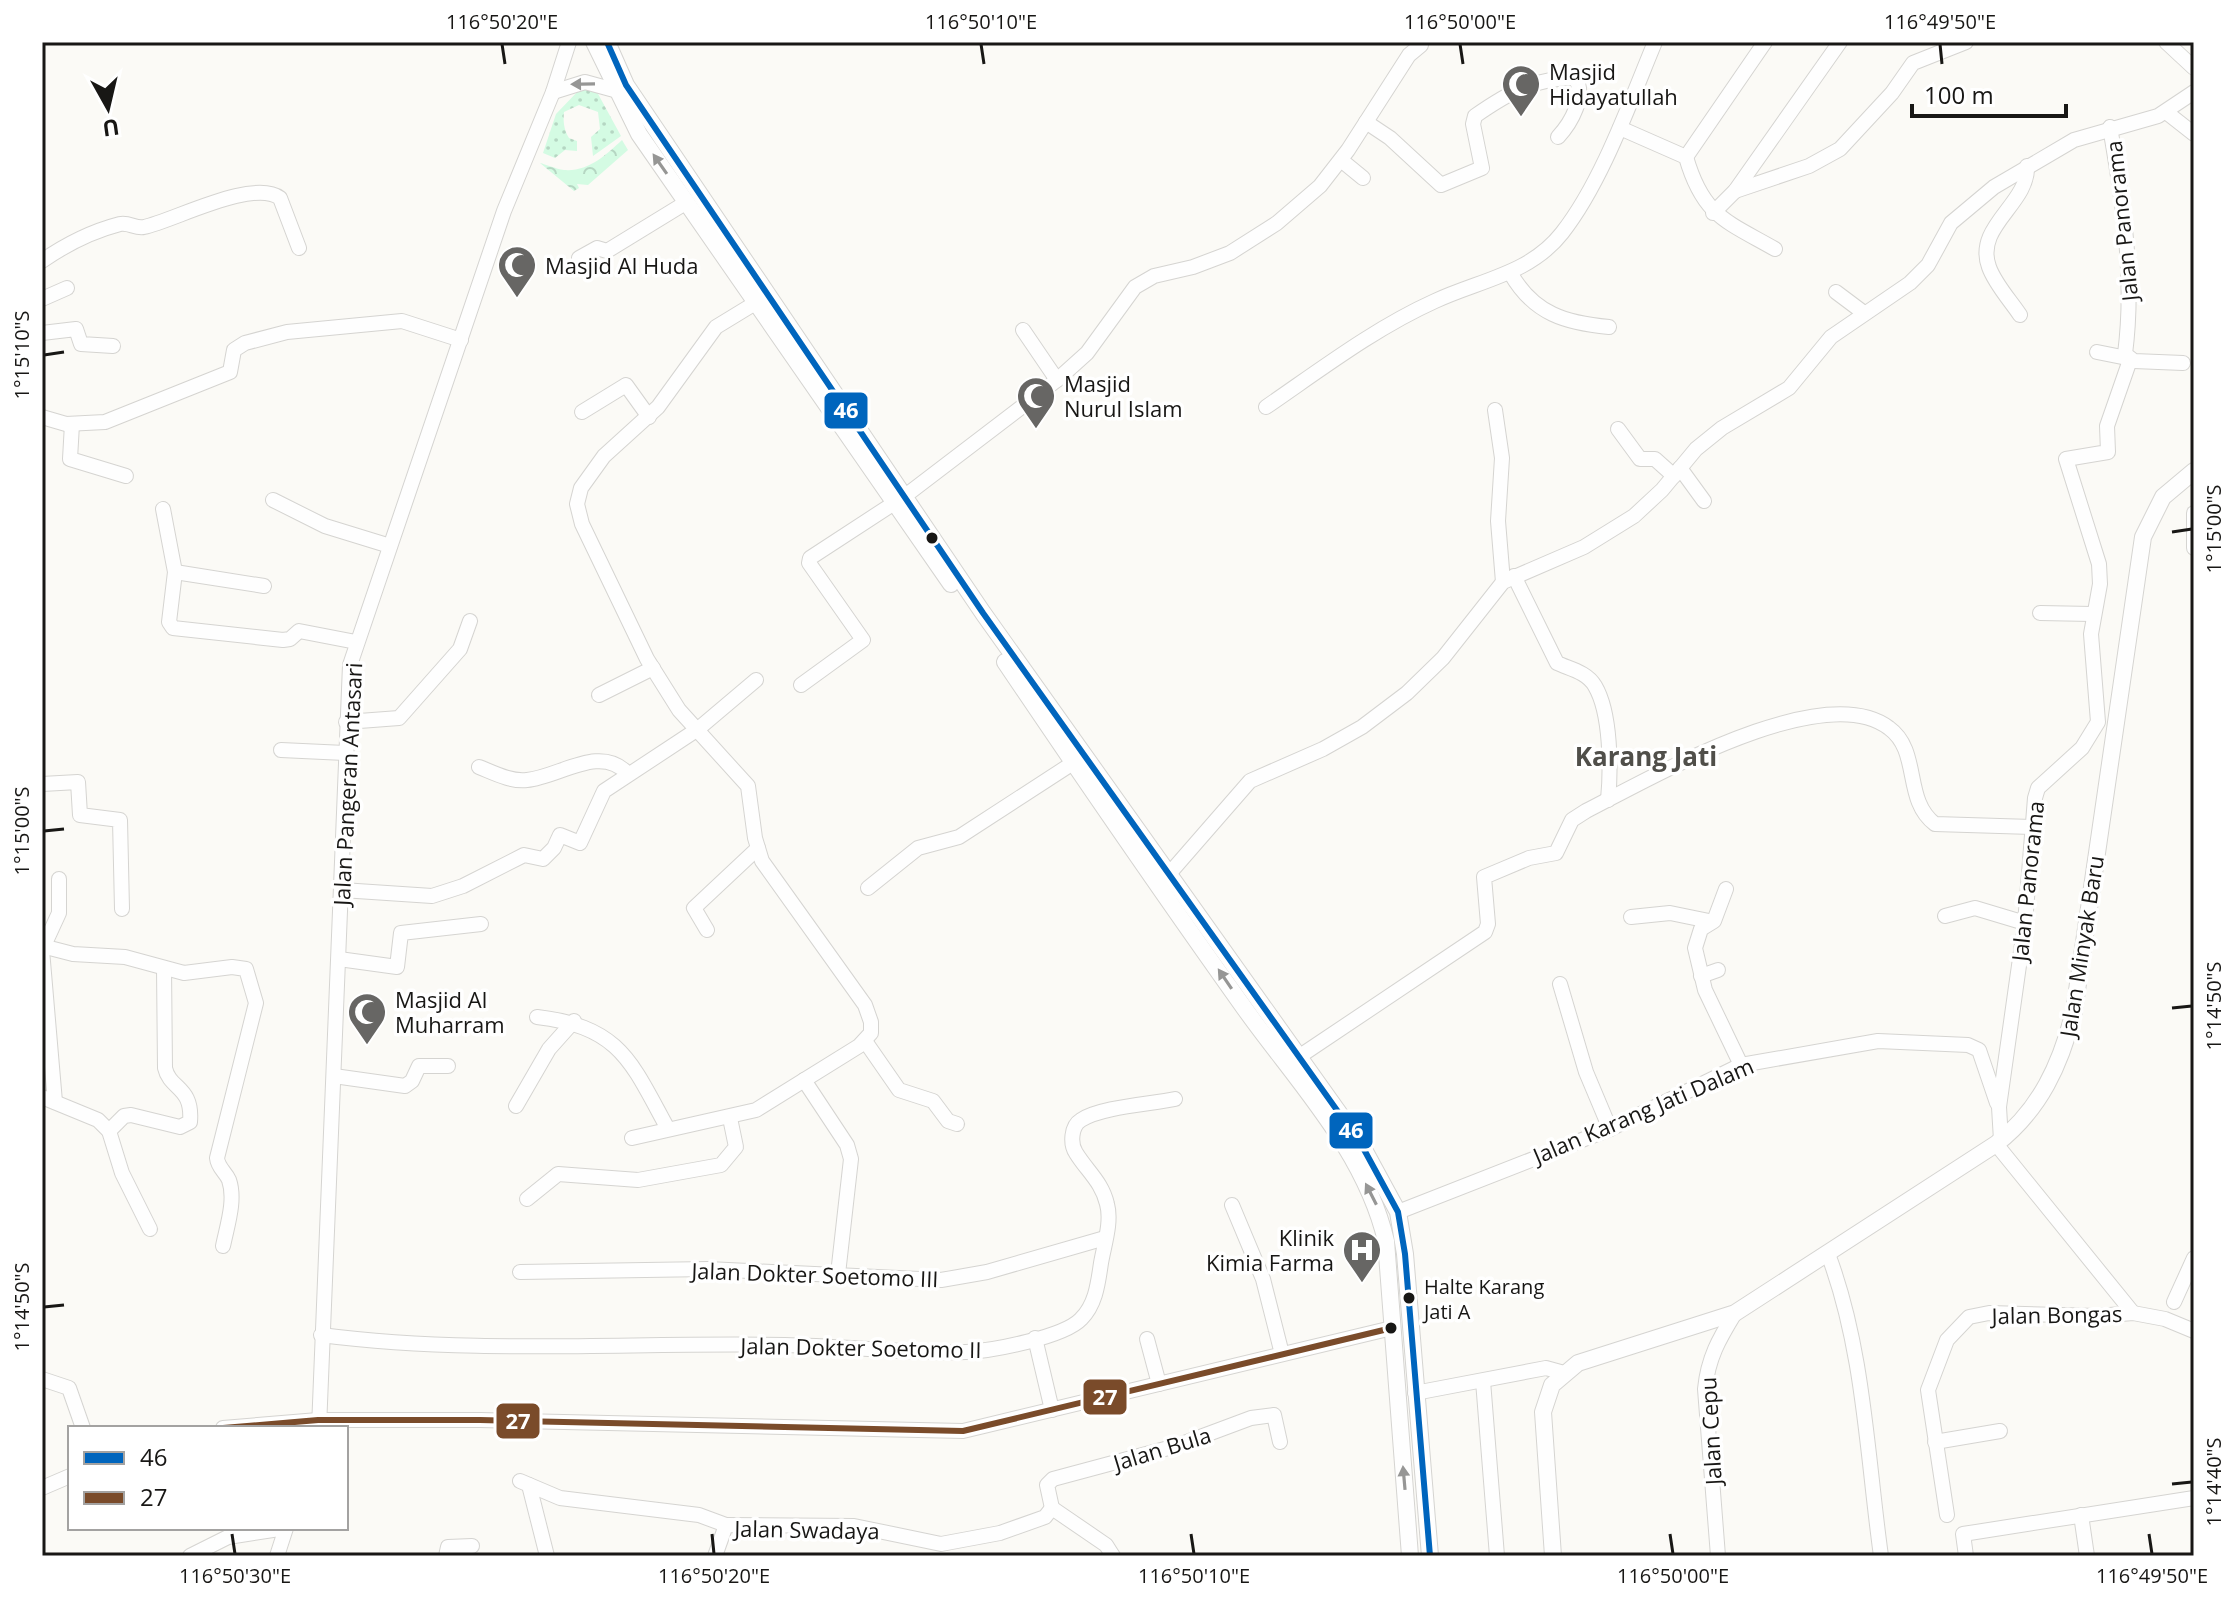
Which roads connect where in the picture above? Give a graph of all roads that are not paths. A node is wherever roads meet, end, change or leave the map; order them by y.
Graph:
1 (569, 42) edge
2 (594, 42) edge
3 (607, 42) edge
4 (1655, 42) edge
5 (1765, 42) edge
6 (1840, 42) edge
7 (1966, 42) edge
8 (2166, 42) edge
9 (1421, 45) dead end
10 (2194, 68) edge
11 (614, 90) junction
12 (553, 92) junction
13 (2194, 92) edge
14 (2166, 112) junction
15 (1366, 122) junction
16 (2110, 127) junction
17 (1620, 128) junction
18 (2194, 134) edge
19 (1558, 137) dead end
20 (1686, 157) junction
21 (1341, 160) junction
22 (2027, 166) junction
23 (1363, 178) dead end
24 (1735, 191) junction
25 (687, 202) junction
26 (1713, 213) junction
27 (299, 248) dead end
28 (1775, 249) dead end
29 (579, 258) dead end
30 (42, 261) edge
31 (1511, 274) junction
32 (67, 288) dead end
33 (1836, 292) dead end
34 (42, 299) edge
35 (757, 302) junction
36 (1864, 313) junction
37 (2020, 315) dead end
38 (1609, 327) dead end
39 (1023, 330) dead end
40 (42, 333) edge
41 (461, 340) junction
42 (113, 346) dead end
43 (2097, 352) dead end
44 (2128, 359) junction
45 (2183, 363) dead end
46 (1057, 380) junction
47 (1266, 407) dead end
48 (1495, 410) dead end
49 (582, 412) dead end
50 (42, 417) edge
51 (649, 417) junction
52 (72, 424) junction
53 (1618, 429) dead end
54 (2194, 471) edge
55 (1677, 472) junction
56 (126, 476) dead end
57 (273, 500) dead end
58 (899, 500) junction
59 (1704, 501) dead end
60 (163, 509) dead end
61 (2194, 513) edge
62 (390, 546) junction
63 (2194, 548) edge
64 (175, 572) junction
65 (1508, 579) junction
66 (264, 586) dead end
67 (2040, 613) dead end
68 (2092, 614) junction
69 (470, 621) dead end
70 (356, 642) junction
71 (653, 668) junction
72 (756, 680) dead end
73 (801, 685) dead end
74 (599, 695) dead end
75 (346, 722) junction
76 (698, 729) junction
77 (281, 750) dead end
78 (345, 753) junction
79 (1073, 763) junction
80 (479, 767) dead end
81 (627, 773) junction
82 (42, 784) edge
83 (1608, 800) junction
84 (2032, 827) junction
85 (758, 848) junction
86 (1169, 874) junction
87 (59, 879) dead end
88 (868, 888) dead end
89 (1726, 889) dead end
90 (342, 890) junction
91 (122, 909) dead end
92 (1945, 916) dead end
93 (1631, 917) dead end
94 (1709, 921) junction
95 (2025, 923) junction
96 (481, 924) dead end
97 (707, 930) dead end
98 (43, 946) edge
99 (339, 959) junction
100 (164, 968) junction
101 (1718, 970) dead end
102 (1701, 976) junction
103 (1560, 984) dead end
104 (537, 1017) dead end
105 (574, 1021) junction
106 (865, 1041) junction
107 (1300, 1056) junction
108 (1741, 1065) junction
109 (448, 1066) dead end
110 (334, 1076) junction
111 (804, 1080) junction
112 (1175, 1099) dead end
113 (48, 1100) edge
114 (516, 1106) dead end
115 (1999, 1107) junction
116 (730, 1118) junction
117 (957, 1124) dead end
118 (668, 1129) junction
119 (1610, 1129) junction
120 (109, 1131) junction
121 (632, 1138) dead end
122 (1998, 1142) junction
123 (527, 1199) dead end
124 (1232, 1205) dead end
125 (1398, 1212) junction
126 (150, 1229) dead end
127 (1105, 1238) junction
128 (223, 1246) dead end
129 (1828, 1254) junction
130 (2194, 1258) edge
131 (520, 1272) dead end
132 (838, 1274) junction
133 (2174, 1302) dead end
134 (1735, 1313) junction
135 (2133, 1313) junction
136 (1392, 1328) junction
137 (2194, 1331) edge
138 (321, 1335) junction
139 (1035, 1338) junction
140 (1147, 1339) dead end
141 (1282, 1354) junction
142 (1585, 1362) junction
143 (1564, 1373) junction
144 (42, 1379) edge
145 (1483, 1381) junction
146 (1159, 1384) junction
147 (1549, 1390) junction
148 (1415, 1393) junction
149 (1052, 1410) junction
150 (319, 1424) edge
151 (82, 1426) edge
152 (271, 1426) edge
153 (2000, 1431) dead end
154 (1280, 1442) dead end
155 (1935, 1442) junction
156 (68, 1477) edge
157 (42, 1488) edge
158 (2194, 1498) edge
159 (2194, 1504) edge
160 (1052, 1508) junction
161 (1947, 1515) dead end
162 (2081, 1515) junction
163 (726, 1525) junction
164 (273, 1530) edge
165 (285, 1530) edge
166 (472, 1546) dead end
167 (941, 1550) edge
168 (190, 1556) edge
169 (277, 1556) edge
170 (446, 1556) edge
171 (547, 1556) edge
172 (715, 1556) edge
173 (1113, 1556) edge
174 (1410, 1556) edge
175 (1430, 1556) edge
176 (1497, 1556) edge
177 (1553, 1556) edge
178 (1718, 1556) edge
179 (1881, 1556) edge
180 (1966, 1556) edge
181 (2087, 1556) edge

1 - 12 street, Jalan Pangeran Antasari
2 - 11 main road
3 - 58 main road
4 - 17 street
5 - 20 street
6 - 24 street
7 - 24 street
8 - 10 street
9 - 15 street
11 -> 12 street
25 -> 11 main road
12 - 41 street, Jalan Pangeran Antasari
13 - 14 street
14 - 16 street
14 - 18 street
15 - 19 street
15 - 21 street
16 - 22 street
16 - 44 street, Jalan Panorama
17 - 20 street
17 - 31 street
20 - 26 street
21 - 23 street
21 - 46 street
22 - 36 street
22 - 37 street
24 - 26 street
25 - 29 street
25 - 35 main road
26 - 28 street
27 - 30 street
31 - 38 street
31 - 47 street
32 - 34 street
33 - 36 street
35 - 51 street
35 - 58 main road
36 - 55 street
39 - 46 street
40 - 42 street
41 - 52 street
41 - 62 street, Jalan Pangeran Antasari
43 - 44 street
44 - 45 street
44 - 68 street, Jalan Panorama
46 - 58 street
48 - 65 street
49 - 51 street
50 - 52 street
51 - 71 street
52 - 56 street
53 - 55 street
54 - 122 main road, Jalan Minyak Baru
55 - 59 street
55 - 65 street
57 - 62 street
58 - 73 street
58 - 79 main road
58 - 86 main road
60 - 64 street
61 - 63 street
62 - 70 street, Jalan Pangeran Antasari
64 - 66 street
64 - 70 street
65 - 83 street
65 - 86 street
67 - 68 street
68 - 84 street, Jalan Panorama
69 - 75 street
70 - 75 street, Jalan Pangeran Antasari
71 - 74 street
71 - 76 street
72 - 76 street
75 - 78 street, Jalan Pangeran Antasari
76 - 81 street
76 - 85 street
77 - 78 street
78 - 90 street, Jalan Pangeran Antasari
79 - 88 street
136 -> 79 main road
80 - 81 street
81 - 90 street
82 - 91 street
83 - 84 street
83 - 107 street
84 - 95 street, Jalan Panorama
85 - 97 street
85 - 106 street
86 - 107 main road
87 - 98 street
89 - 94 street
90 - 99 street, Jalan Pangeran Antasari
92 - 95 street
93 - 94 street
94 - 102 street
95 - 115 street, Jalan Panorama
96 - 99 street
98 - 100 street
98 - 113 street
99 - 110 street, Jalan Pangeran Antasari
100 - 120 street
100 - 128 street
101 - 102 street
102 - 108 street
103 - 119 street
104 - 105 street
105 - 114 street
105 - 118 street
106 - 111 street
106 - 117 street
107 - 125 main road
108 - 115 street, Jalan Karang Jati Dalam
108 - 119 street, Jalan Karang Jati Dalam
109 - 110 street
110 - 138 street, Jalan Pangeran Antasari
111 - 116 street
111 - 132 street
112 - 127 street, Jalan Dokter Soetomo II
113 - 120 street
115 - 122 street, Jalan Panorama
116 - 118 street
116 - 123 street
118 - 121 street
119 - 125 street, Jalan Karang Jati Dalam
120 - 126 street
122 - 129 main road, Jalan Minyak Baru
122 - 135 street
124 - 141 street
125 - 148 main road
127 - 132 street, Jalan Dokter Soetomo III
127 - 139 street, Jalan Dokter Soetomo II
129 - 134 main road, Jalan Minyak Baru
129 - 179 street
130 - 133 street
131 - 132 street, Jalan Dokter Soetomo III
134 - 142 main road, Jalan Minyak Baru
134 - 178 street, Jalan Cepu
135 - 137 street, Jalan Bongas
135 - 155 street, Jalan Bongas
136 - 141 street
174 -> 136 main road
138 - 139 street, Jalan Dokter Soetomo II
138 - 150 street, Jalan Pangeran Antasari
139 - 149 street
140 - 146 street
141 - 146 street
142 - 143 main road, Jalan Minyak Baru
142 - 147 main road, Jalan Minyak Baru
143 - 145 street
143 - 147 main road, Jalan Minyak Baru
144 - 151 street
145 - 148 street
145 - 176 street
146 - 149 street
147 - 177 main road
148 - 175 main road
149 - 150 street
150 - 152 street
153 - 155 street
154 - 160 street, Jalan Bula
155 - 161 street, Jalan Bongas
156 - 157 street
158 - 159 street
158 - 162 street
160 - 167 street, Jalan Swadaya
160 - 173 street
162 - 180 street
162 - 181 street
163 - 167 street, Jalan Swadaya
163 - 171 street
163 - 172 street, Jalan Swadaya
164 - 168 street
165 - 169 street
166 - 170 street

